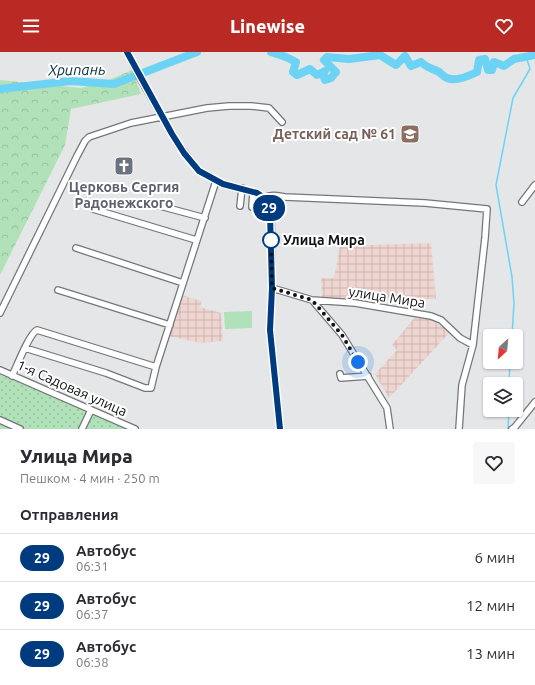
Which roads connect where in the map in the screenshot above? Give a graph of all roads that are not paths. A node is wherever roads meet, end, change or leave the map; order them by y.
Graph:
1 (127, 52) edge
2 (162, 117) junction
3 (282, 122) dead end
4 (216, 180) junction
5 (535, 184) edge
6 (242, 188) junction
7 (253, 192) junction
8 (265, 198) junction
9 (522, 202) dead end
10 (150, 203) dead end
11 (240, 206) dead end
12 (252, 207) dead end
13 (93, 209) dead end
14 (205, 218) junction
15 (196, 240) junction
16 (76, 248) dead end
17 (183, 283) junction
18 (272, 288) junction
19 (58, 290) dead end
20 (312, 300) junction
21 (0, 313) edge
22 (170, 325) junction
23 (473, 345) junction
24 (26, 348) junction
25 (156, 367) junction
26 (0, 370) edge
27 (340, 374) dead end
28 (12, 376) junction
29 (368, 377) junction
30 (535, 402) edge
31 (92, 410) junction
32 (0, 420) edge
33 (20, 429) edge
34 (82, 429) edge
35 (135, 429) edge
36 (280, 429) edge
37 (390, 429) edge
38 (459, 429) edge
39 (512, 429) edge

1 - 2 street
2 - 3 street
2 - 4 street
2 - 21 street
4 - 6 street
4 - 14 street
5 - 9 street
6 - 7 street
6 - 11 street
7 - 8 street
7 - 12 street
8 - 18 street
8 - 23 street
10 - 14 street
13 - 15 street
14 - 15 street
15 - 17 street
16 - 17 street
17 - 22 street
18 - 20 street, улица Мира
18 - 36 street
19 - 22 street
20 - 23 street, улица Мира
20 - 29 street
22 - 25 street
23 - 38 street
24 - 25 street
24 - 25 street
24 - 28 street
26 - 28 street, 1-я Садовая улица
27 - 29 street
28 - 31 street, 1-я Садовая улица
29 - 37 street
30 - 39 street
31 - 34 street
31 - 35 street, 1-я Садовая улица
32 - 33 street

